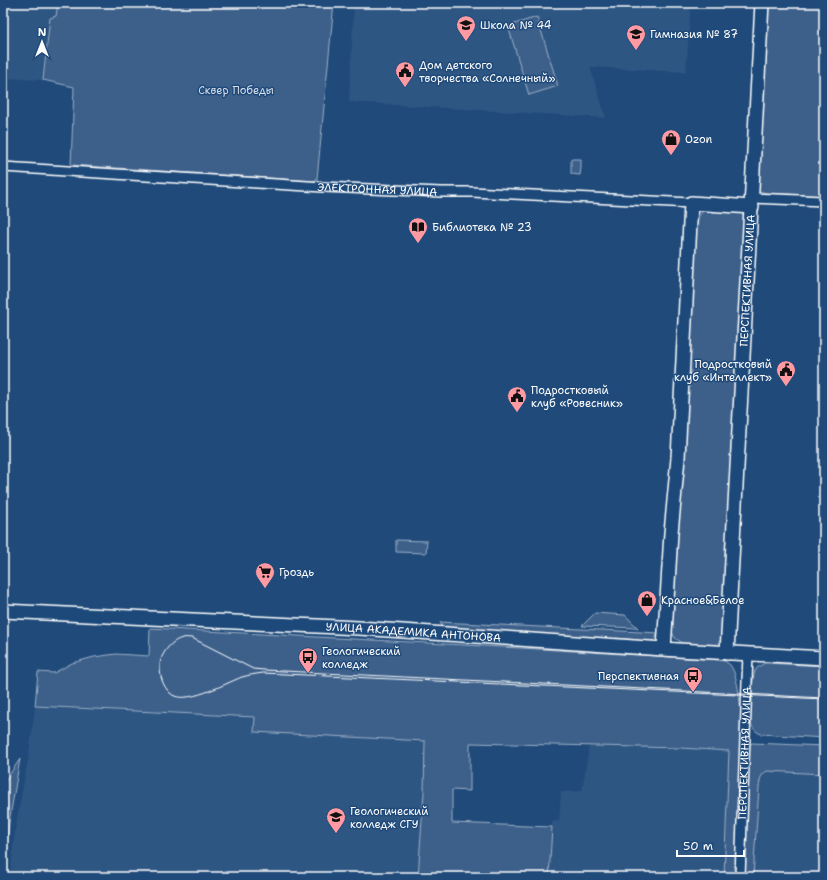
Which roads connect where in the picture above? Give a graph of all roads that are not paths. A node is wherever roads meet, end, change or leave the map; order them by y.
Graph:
1 (762, 3) edge
2 (3, 167) edge
3 (824, 201) edge
4 (752, 202) junction
5 (691, 203) junction
6 (3, 611) edge
7 (664, 649) junction
8 (727, 653) junction
9 (748, 654) junction
10 (824, 658) edge
11 (740, 877) edge

1 - 4 street, ПЕРСПЕКТИВНАЯ УЛИЦА
2 - 5 street, ЭЛЕКТРОННАЯ УЛИЦА
3 - 4 street, ЭЛЕКТРОННАЯ УЛИЦА
4 - 5 street, ЭЛЕКТРОННАЯ УЛИЦА
4 - 8 street, ПЕРСПЕКТИВНАЯ УЛИЦА
5 - 7 street
6 - 7 street, УЛИЦА АКАДЕМИКА АНТОНОВА
7 - 8 street, УЛИЦА АКАДЕМИКА АНТОНОВА
8 - 9 street, УЛИЦА АКАДЕМИКА АНТОНОВА
9 - 10 street, УЛИЦА АКАДЕМИКА АНТОНОВА
9 - 11 street, ПЕРСПЕКТИВНАЯ УЛИЦА

